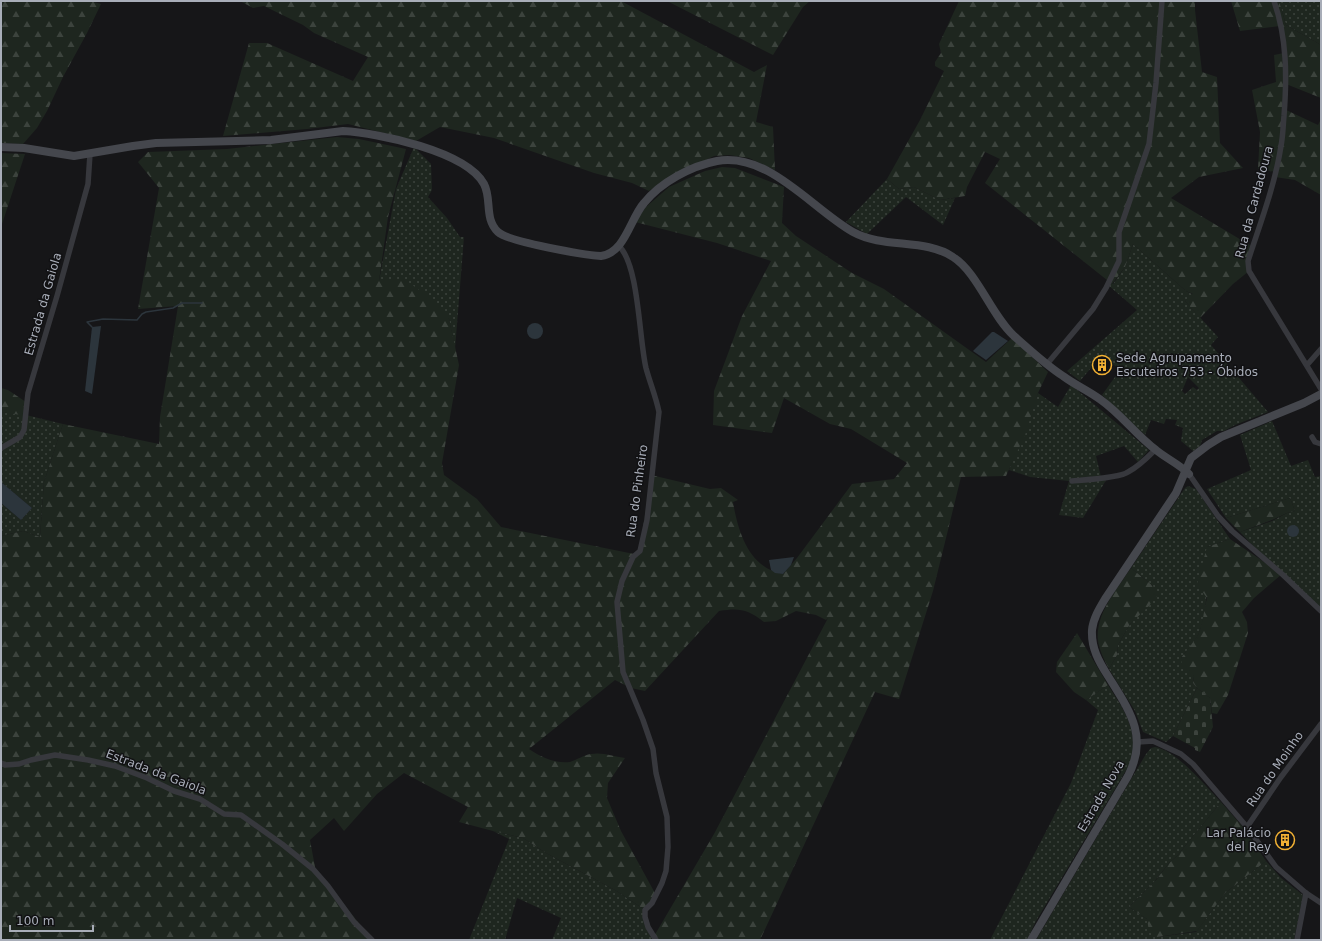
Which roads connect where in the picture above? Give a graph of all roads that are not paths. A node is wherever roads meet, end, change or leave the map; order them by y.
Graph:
1 (1162, 1) edge
2 (1274, 1) edge
3 (1, 147) edge
4 (90, 154) junction
5 (619, 246) junction
6 (1321, 349) edge
7 (1048, 364) junction
8 (1306, 365) junction
9 (1321, 389) edge
10 (1321, 394) edge
11 (1312, 437) dead end
12 (1321, 444) edge
13 (1, 448) edge
14 (1155, 450) junction
15 (1187, 472) junction
16 (1072, 481) dead end
17 (1321, 611) edge
18 (1321, 724) edge
19 (1138, 742) junction
20 (1, 763) edge
21 (1247, 827) junction
22 (1306, 893) junction
23 (1321, 903) edge
24 (372, 940) edge
25 (656, 940) edge
26 (1031, 940) edge
27 (1297, 940) edge

1 - 7 street
2 - 8 street, Rua da Cardadoura
3 - 4 street
4 - 5 street
4 - 13 street, Estrada da Gaiola
5 - 7 street
5 - 25 street, Rua do Pinheiro
6 - 8 street
7 - 14 street
8 - 9 street, Rua da Cardadoura
10 - 15 street, Estrada Nova
11 - 12 street
14 - 15 street
14 - 16 street
15 - 17 street
15 - 19 street, Estrada Nova
18 - 21 street, Rua do Moinho
19 - 21 street
19 - 26 street, Estrada Nova
20 - 24 street, Estrada da Gaiola
21 - 22 street
22 - 23 street
22 - 27 street

